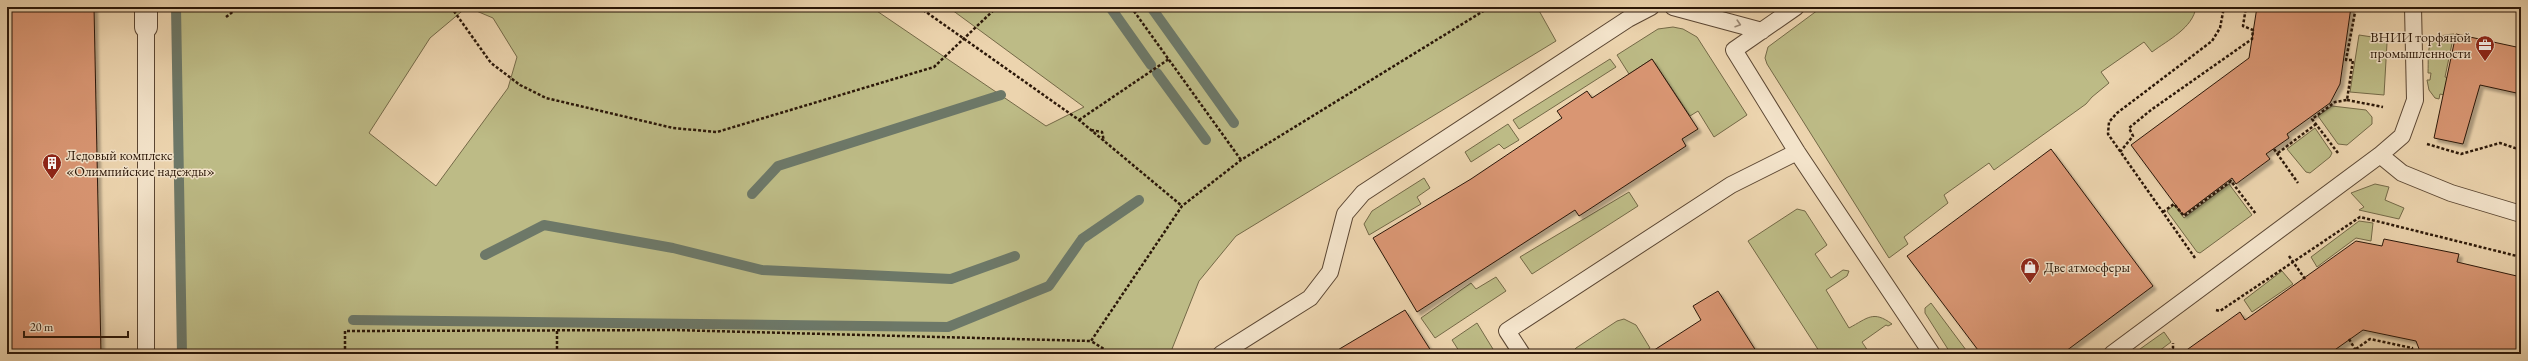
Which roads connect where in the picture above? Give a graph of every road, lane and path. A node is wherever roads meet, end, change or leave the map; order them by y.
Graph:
1 (239, 7) edge
2 (451, 7) edge
3 (918, 7) edge
4 (997, 7) edge
5 (1132, 7) edge
6 (1490, 7) edge
7 (1651, 7) edge
8 (1673, 7) edge
9 (1796, 7) edge
10 (2224, 7) edge
11 (2246, 7) edge
12 (2356, 7) edge
13 (2413, 7) edge
14 (146, 17) edge
15 (226, 17) dead end
16 (1762, 31) junction
17 (963, 37) junction
18 (1169, 59) junction
19 (2347, 100) junction
20 (2386, 108) dead end
21 (1079, 120) junction
22 (2316, 124) junction
23 (1091, 130) junction
24 (2402, 136) junction
25 (1104, 141) junction
26 (2274, 148) dead end
27 (2521, 150) edge
28 (1797, 152) junction
29 (2120, 152) junction
30 (2278, 153) junction
31 (2340, 155) dead end
32 (2380, 155) junction
33 (1241, 160) junction
34 (2299, 185) dead end
35 (1182, 206) junction
36 (2163, 212) junction
37 (2521, 214) edge
38 (2258, 216) dead end
39 (2521, 257) edge
40 (2212, 280) junction
41 (2214, 310) dead end
42 (557, 331) junction
43 (2179, 337) dead end
44 (2349, 339) dead end
45 (1091, 341) junction
46 (2356, 349) junction
47 (146, 354) edge
48 (345, 354) edge
49 (557, 354) edge
50 (1112, 354) edge
51 (1221, 354) edge
52 (1522, 354) edge
53 (1932, 354) edge
54 (2112, 354) edge
55 (2164, 354) edge
56 (2358, 354) edge
57 (2413, 354) edge

1 - 15 path
2 - 17 path
3 - 17 path
4 - 17 path
5 - 18 path
6 - 33 path
7 - 51 lane
8 -> 16 lane
9 - 16 lane
10 - 29 path
11 - 29 path
12 - 19 path
13 - 24 lane
14 - 47 lane
16 - 28 lane
17 - 21 path
18 - 21 path
18 - 33 path
19 - 20 path
19 - 22 path
21 - 23 path
22 - 30 path
22 - 31 path
23 - 25 path
23 - 25 path
24 - 27 path
24 - 32 lane
25 - 35 path
26 - 30 path
28 - 52 lane
28 - 53 lane
29 - 36 path
30 - 34 path
32 - 37 lane
32 - 40 lane
33 - 35 path
35 - 45 path
36 - 38 path
36 - 40 path
39 - 41 path
40 - 54 lane
42 - 45 path
42 - 48 path
42 - 49 path
43 - 55 path
44 - 46 path
45 - 50 path
46 - 56 path
46 - 57 path

